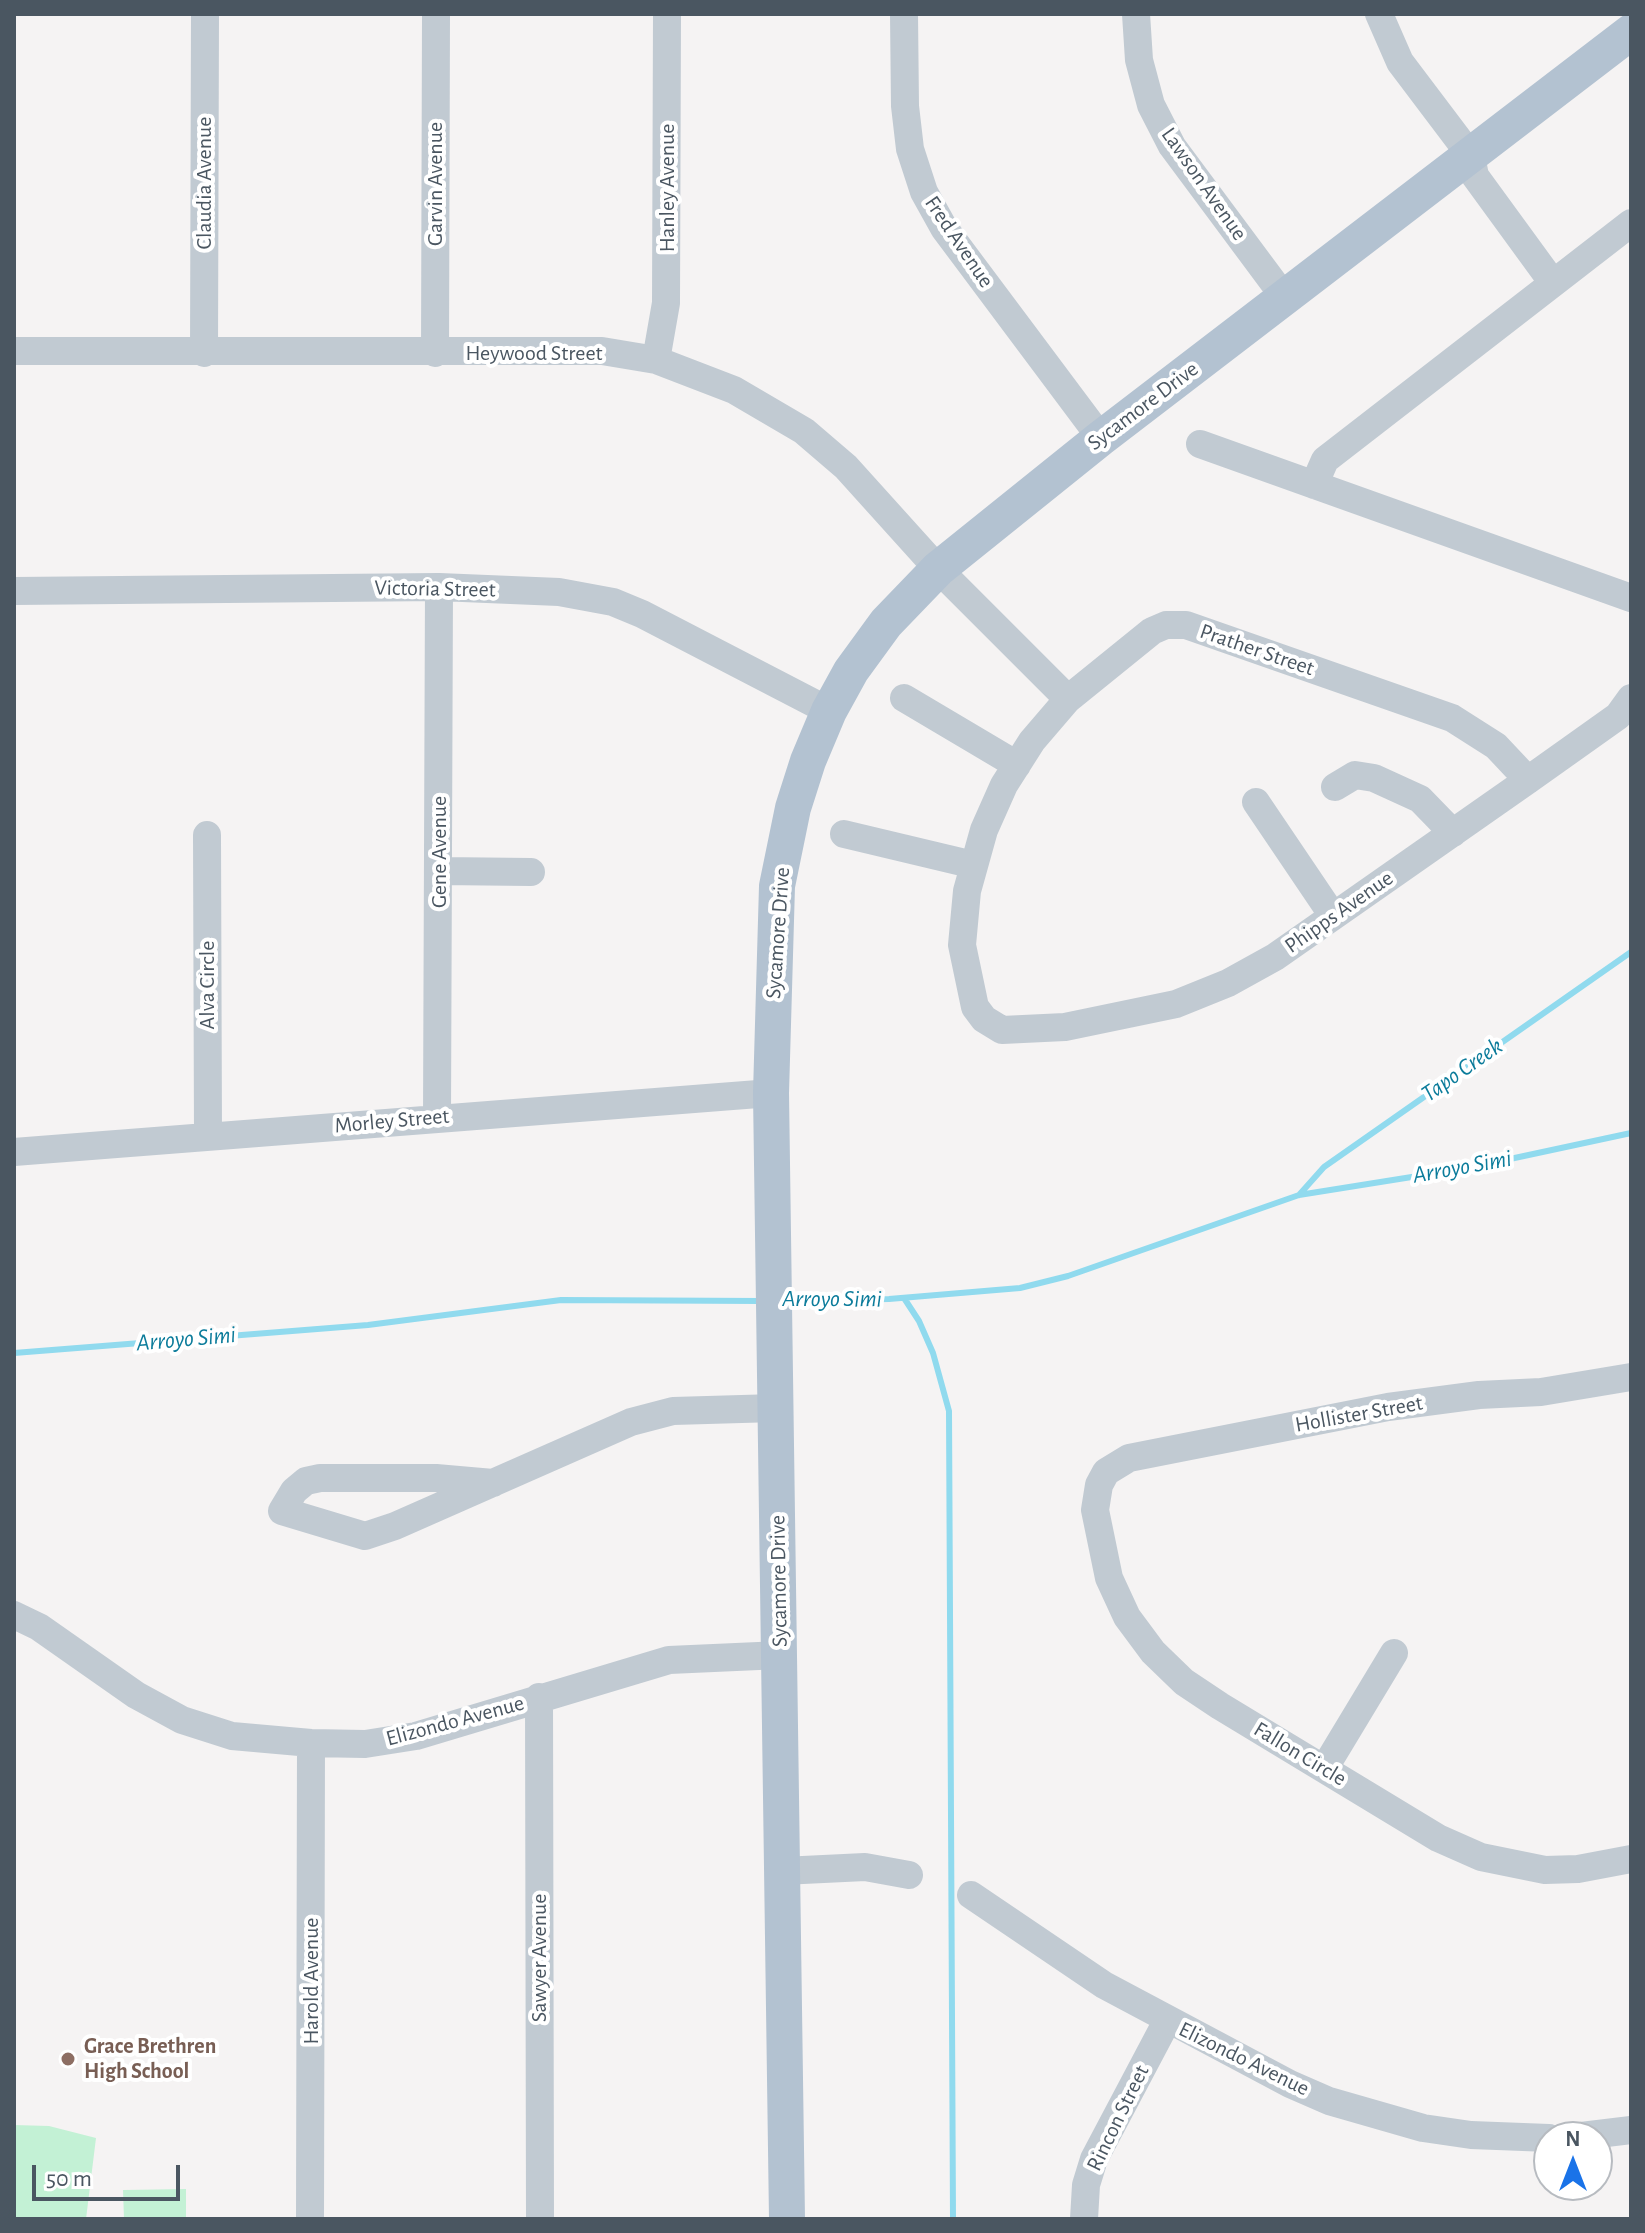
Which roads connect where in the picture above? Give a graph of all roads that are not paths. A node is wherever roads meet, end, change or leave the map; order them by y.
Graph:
1 (205, 14) edge
2 (436, 14) edge
3 (667, 14) edge
4 (904, 14) edge
5 (1136, 14) edge
6 (1379, 14) edge
7 (1631, 32) edge
8 (1471, 156) junction
9 (1631, 223) edge
10 (1553, 283) junction
11 (1285, 298) junction
12 (14, 351) edge
13 (204, 353) junction
14 (435, 353) junction
15 (656, 360) junction
16 (1101, 438) junction
17 (1200, 444) dead end
18 (1314, 485) junction
19 (938, 569) junction
20 (439, 587) junction
21 (14, 591) edge
22 (1631, 598) edge
23 (904, 698) dead end
24 (1631, 698) edge
25 (1068, 699) junction
26 (829, 711) junction
27 (1017, 765) junction
28 (1528, 780) junction
29 (1335, 787) dead end
30 (1256, 802) dead end
31 (1453, 833) junction
32 (844, 834) dead end
33 (207, 835) dead end
34 (974, 865) junction
35 (440, 871) junction
36 (531, 872) dead end
37 (1333, 916) junction
38 (1002, 1030) joint
39 (771, 1093) junction
40 (437, 1117) junction
41 (208, 1136) junction
42 (14, 1152) edge
43 (1631, 1377) edge
44 (776, 1408) junction
45 (493, 1483) junction
46 (1099, 1485) joint
47 (14, 1615) edge
48 (1394, 1653) dead end
49 (781, 1655) junction
50 (539, 1697) junction
51 (311, 1743) junction
52 (1324, 1769) junction
53 (1631, 1859) edge
54 (782, 1871) junction
55 (909, 1875) dead end
56 (971, 1895) dead end
57 (1167, 2021) junction
58 (1533, 2137) edge
59 (310, 2219) edge
60 (540, 2219) edge
61 (787, 2219) edge
62 (1084, 2219) edge

1 - 13 street, Claudia Avenue
2 - 14 street, Garvin Avenue
3 - 15 street, Hanley Avenue
4 - 16 street, Fred Avenue
5 - 11 street, Lawson Avenue
6 - 8 street
7 - 8 main road, Sycamore Drive
8 - 10 street
8 - 11 main road, Sycamore Drive
9 - 10 street
10 - 18 street
11 - 16 main road, Sycamore Drive
12 - 13 street, Heywood Street
13 - 14 street, Heywood Street
14 - 15 street, Heywood Street
15 - 19 street, Heywood Street
16 - 19 main road, Sycamore Drive
17 - 18 street
18 - 22 street
19 - 25 street, Heywood Street
19 - 26 main road, Sycamore Drive
20 - 21 street, Victoria Street
20 - 26 street, Victoria Street
20 - 35 street, Gene Avenue
23 - 27 street
24 - 28 street, Phipps Avenue
25 - 27 street, Prather Street
25 - 28 street, Prather Street
26 - 39 main road, Sycamore Drive
27 - 34 street, Prather Street
28 - 31 street, Phipps Avenue
29 - 31 street
30 - 37 street
31 - 37 street, Phipps Avenue
32 - 34 street
33 - 41 street, Alva Circle
34 - 38 street, Prather Street
35 - 36 street
35 - 40 street, Gene Avenue
37 - 38 street, Phipps Avenue
39 - 40 street, Morley Street
39 - 44 main road, Sycamore Drive
40 - 41 street, Morley Street
41 - 42 street, Morley Street
43 - 46 street, Hollister Street
44 - 45 street
44 - 49 main road, Sycamore Drive
45 - 45 street
46 - 52 street, Fallon Circle
47 - 51 street, Elizondo Avenue
48 - 52 street
49 - 50 street, Elizondo Avenue
49 - 54 main road, Sycamore Drive
50 - 51 street, Elizondo Avenue
50 - 60 street, Sawyer Avenue
51 - 59 street, Harold Avenue
52 - 53 street, Fallon Circle
54 - 55 street
54 - 61 main road, Sycamore Drive
56 - 57 street, Elizondo Avenue
57 - 58 street, Elizondo Avenue
57 - 62 street, Rincon Street

